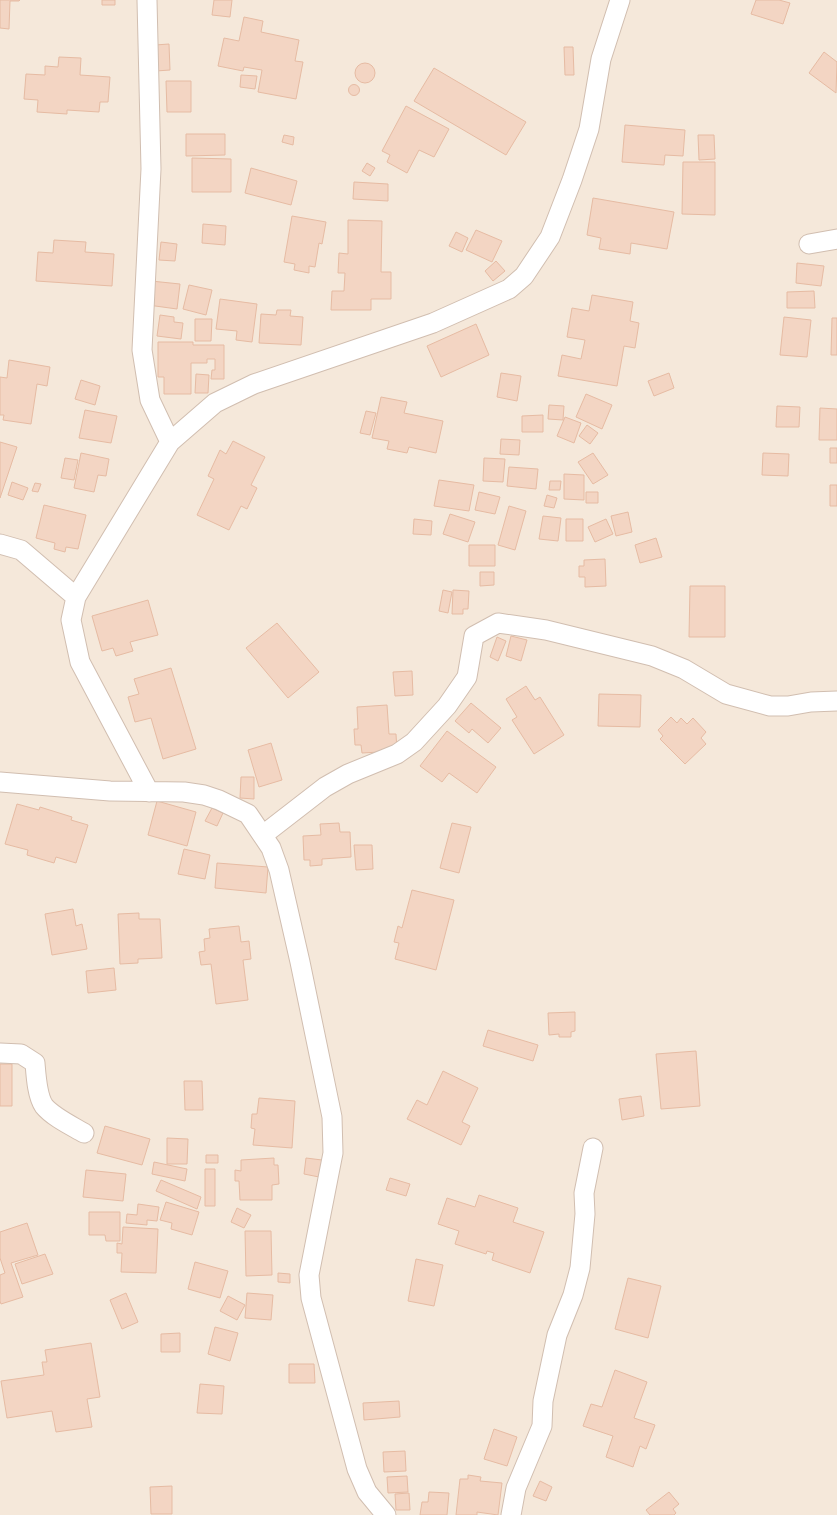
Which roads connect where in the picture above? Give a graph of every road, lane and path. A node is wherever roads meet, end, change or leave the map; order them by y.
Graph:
1 (147, 0) edge
2 (620, 0) edge
3 (837, 239) edge
4 (809, 244) dead end
5 (170, 442) junction
6 (0, 544) edge
7 (76, 597) junction
8 (837, 701) edge
9 (0, 782) edge
10 (149, 792) junction
11 (263, 835) junction
12 (0, 1053) edge
13 (84, 1133) dead end
14 (593, 1148) dead end
15 (386, 1515) edge
16 (511, 1515) edge

1 - 5 street
2 - 5 street
3 - 4 street
5 - 7 street
6 - 7 street
7 - 10 street
8 - 11 street
9 - 10 street
10 - 11 street
11 - 15 street
12 - 13 street
14 - 16 street

